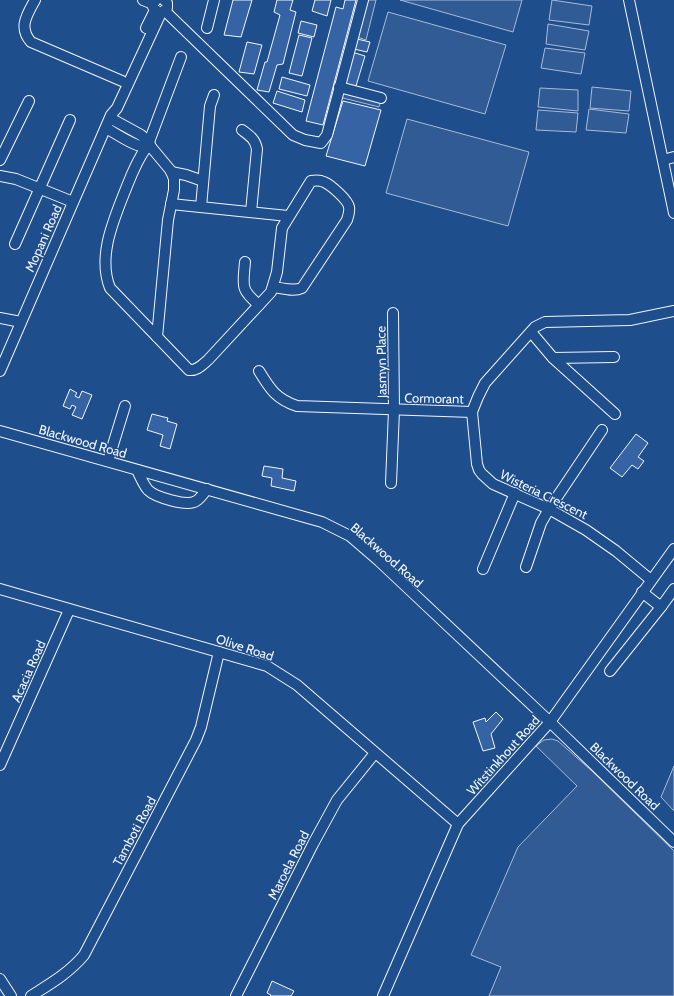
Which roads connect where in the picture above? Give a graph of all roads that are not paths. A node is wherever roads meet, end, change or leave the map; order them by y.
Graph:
1 (35, 0) edge
2 (143, 0) edge
3 (214, 0) edge
4 (363, 0) edge
5 (629, 0) edge
6 (161, 5) edge
7 (207, 28) dead end
8 (181, 57) dead end
9 (122, 81) junction
10 (339, 87) junction
11 (214, 95) dead end
12 (381, 98) dead end
13 (29, 101) dead end
14 (110, 116) junction
15 (70, 120) dead end
16 (106, 128) junction
17 (242, 130) dead end
18 (149, 146) junction
19 (674, 157) edge
20 (0, 160) edge
21 (663, 160) junction
22 (171, 172) junction
23 (0, 176) edge
24 (203, 181) junction
25 (40, 189) junction
26 (73, 202) junction
27 (171, 204) junction
28 (201, 207) junction
29 (251, 212) junction
30 (674, 213) edge
31 (288, 216) junction
32 (15, 244) dead end
33 (245, 262) dead end
34 (273, 287) junction
35 (259, 305) junction
36 (674, 311) edge
37 (393, 313) dead end
38 (0, 318) edge
39 (21, 322) junction
40 (531, 332) junction
41 (157, 336) junction
42 (553, 358) junction
43 (614, 358) dead end
44 (0, 371) edge
45 (259, 371) dead end
46 (125, 406) dead end
47 (394, 410) junction
48 (472, 412) junction
49 (615, 414) dead end
50 (602, 430) dead end
51 (0, 431) edge
52 (108, 461) junction
53 (137, 470) junction
54 (391, 483) dead end
55 (207, 489) junction
56 (515, 493) junction
57 (549, 509) junction
58 (674, 549) edge
59 (526, 567) dead end
60 (483, 569) dead end
61 (651, 580) junction
62 (0, 589) edge
63 (674, 589) edge
64 (642, 592) junction
65 (661, 607) junction
66 (69, 610) junction
67 (219, 652) junction
68 (610, 671) dead end
69 (550, 722) junction
70 (375, 753) junction
71 (0, 765) edge
72 (458, 824) junction
73 (674, 842) edge
74 (0, 979) edge
75 (11, 996) edge
76 (31, 996) edge
77 (236, 996) edge
78 (383, 996) edge

1 - 9 street
2 - 6 street
3 - 7 street
4 - 10 street
5 - 21 street
6 - 9 street, Mopani Road
6 - 10 street
6 - 14 street, Mopani Road
8 - 18 street
9 - 14 street, Mopani Road
10 - 12 street
11 - 24 street
13 - 20 street
14 - 16 street, Mopani Road
14 - 18 street
15 - 25 street
16 - 18 street
16 - 26 street, Mopani Road
17 - 29 street
18 - 22 street
18 - 41 street
19 - 21 street
21 - 30 street
22 - 24 street
22 - 27 street
23 - 25 street
24 - 28 street
25 - 26 street
25 - 32 street
26 - 39 street, Mopani Road
27 - 28 street
27 - 41 street
28 - 29 street
29 - 31 street
31 - 34 street
31 - 34 street
33 - 35 street
34 - 35 street
35 - 41 street
36 - 40 street, Wisteria Crescent
37 - 47 street, Jasmyn Place
38 - 39 street
39 - 44 street, Mopani Road
40 - 42 street
40 - 48 street, Wisteria Crescent
42 - 43 street
42 - 49 street
45 - 47 street, Cormorant
46 - 52 street
47 - 48 street, Cormorant
47 - 54 street, Jasmyn Place
48 - 56 street, Wisteria Crescent
50 - 57 street
51 - 52 street, Blackwood Road
52 - 53 street, Blackwood Road
53 - 55 street, Blackwood Road
53 - 55 street
55 - 69 street, Blackwood Road
56 - 57 street, Wisteria Crescent
56 - 60 street
57 - 59 street
57 - 61 street, Wisteria Crescent
58 - 61 street, Witstinkhout Road
61 - 64 street, Witstinkhout Road
62 - 66 street, Olive Road
63 - 65 street
64 - 65 street
64 - 69 street, Witstinkhout Road
65 - 68 street
66 - 67 street, Olive Road
66 - 71 street, Acacia Road
67 - 70 street, Olive Road
67 - 76 street, Tamboti Road
69 - 72 street, Witstinkhout Road
69 - 73 street, Blackwood Road
70 - 72 street, Olive Road
70 - 77 street, Maroela Road
72 - 78 street, Witstinkhout Road
74 - 75 street

